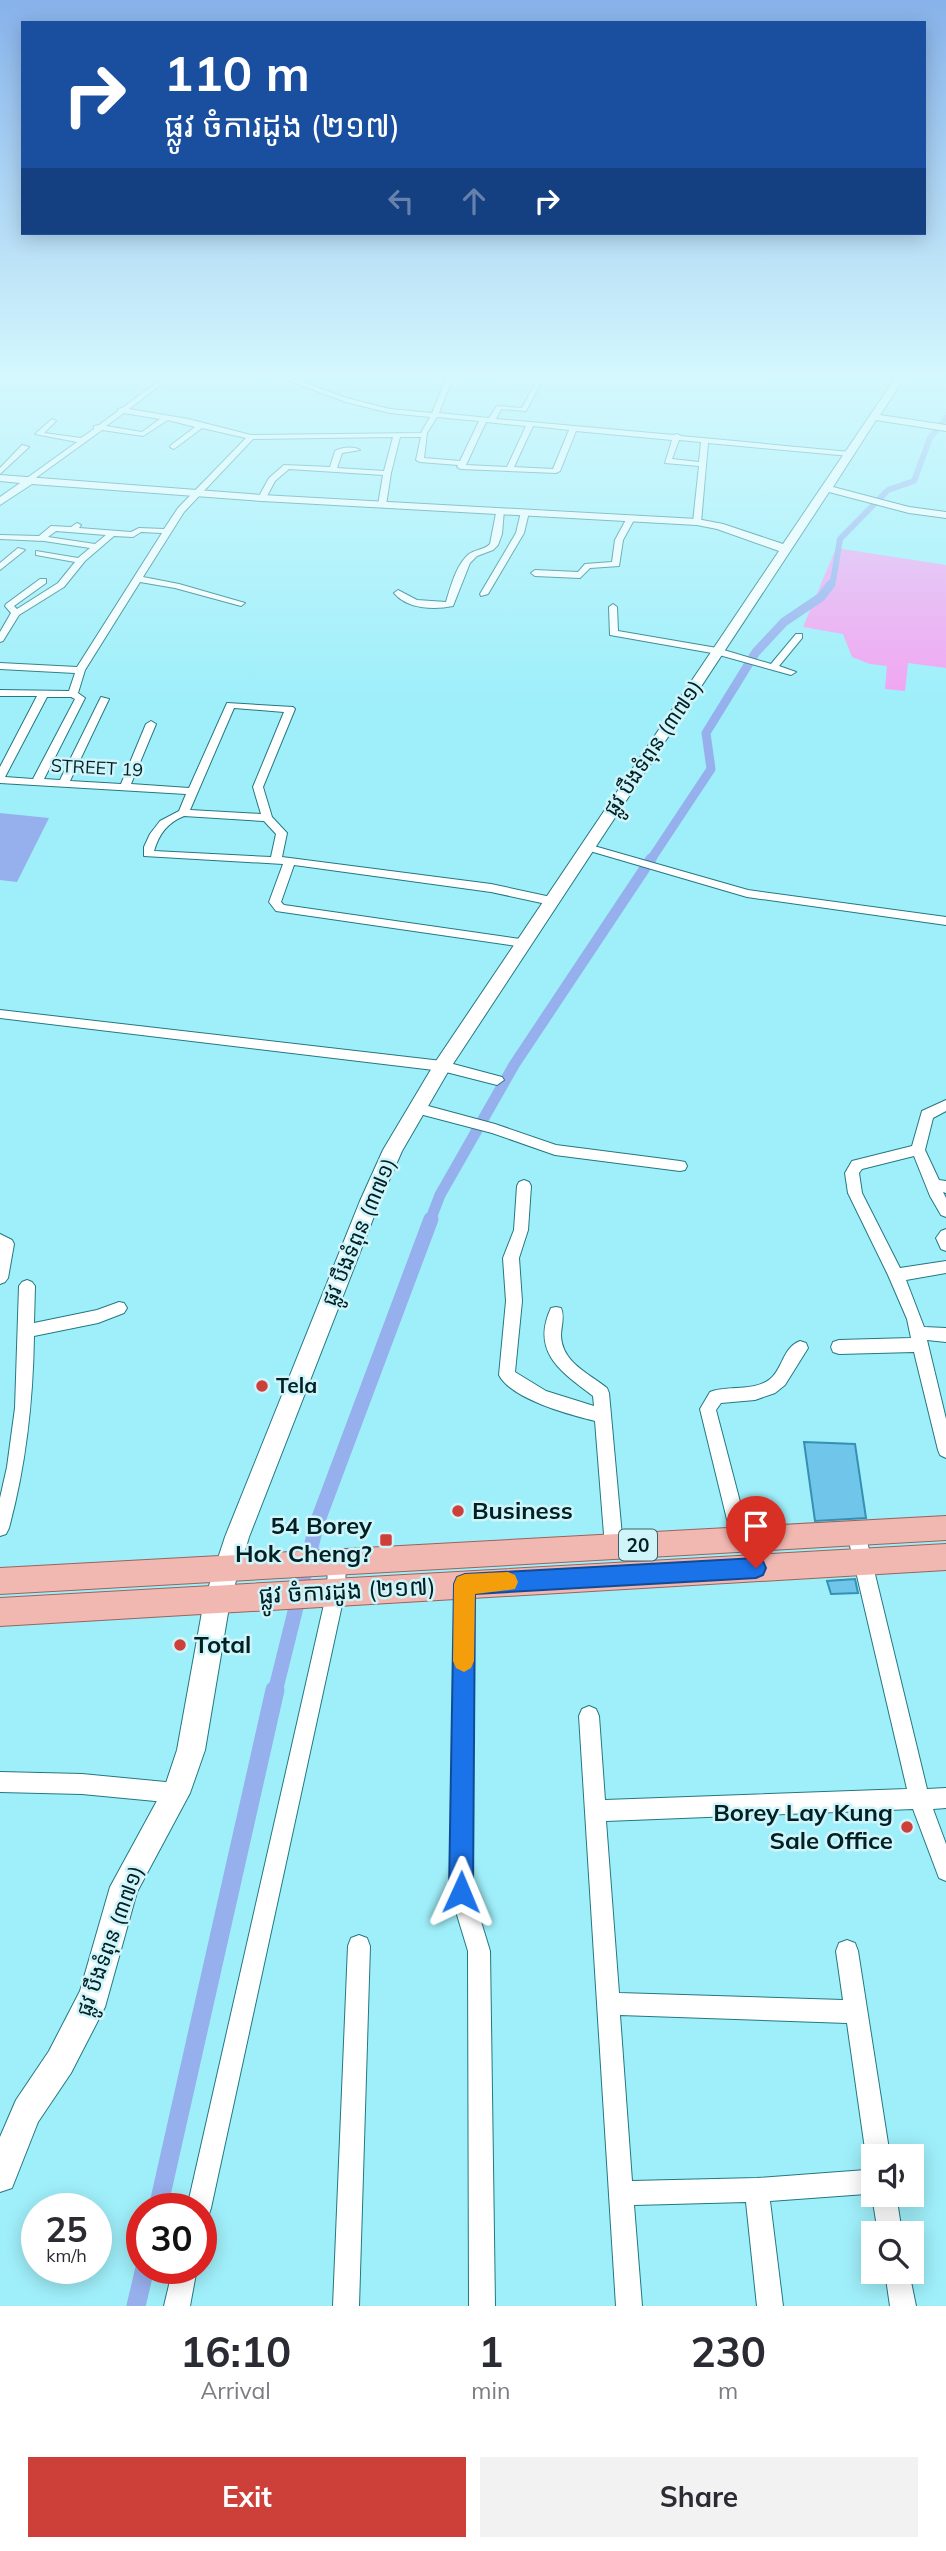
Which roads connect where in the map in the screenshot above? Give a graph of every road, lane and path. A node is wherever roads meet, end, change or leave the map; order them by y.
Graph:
1 (28, 482) edge
2 (49, 482) edge
3 (209, 482) edge
4 (271, 482) edge
5 (386, 482) edge
6 (700, 482) edge
7 (831, 482) edge
8 (826, 488) junction
9 (197, 494) junction
10 (262, 498) junction
11 (0, 502) edge
12 (382, 505) junction
13 (500, 510) junction
14 (525, 512) junction
15 (946, 515) edge
16 (631, 518) junction
17 (697, 522) junction
18 (166, 531) junction
19 (113, 533) junction
20 (0, 537) edge
21 (42, 538) junction
22 (96, 547) junction
23 (785, 549) junction
24 (21, 551) dead end
25 (39, 553) dead end
26 (4, 559) edge
27 (80, 561) junction
28 (0, 567) edge
29 (536, 573) dead end
30 (27, 578) dead end
31 (136, 579) junction
32 (43, 581) junction
33 (61, 585) junction
34 (398, 593) dead end
35 (484, 594) dead end
36 (240, 603) dead end
37 (613, 607) dead end
38 (9, 608) edge
39 (799, 636) dead end
40 (0, 639) edge
41 (717, 652) junction
42 (0, 666) edge
43 (773, 667) junction
44 (80, 670) junction
45 (791, 672) dead end
46 (0, 693) edge
47 (43, 694) junction
48 (73, 694) junction
49 (104, 699) dead end
50 (151, 724) dead end
51 (0, 779) edge
52 (37, 782) junction
53 (64, 783) junction
54 (125, 786) junction
55 (192, 791) junction
56 (183, 813) junction
57 (267, 818) junction
58 (587, 847) junction
59 (276, 860) junction
60 (290, 861) junction
61 (551, 901) junction
62 (946, 921) edge
63 (523, 943) junction
64 (0, 1014) edge
65 (442, 1066) junction
66 (497, 1080) dead end
67 (946, 1105) edge
68 (417, 1108) junction
69 (918, 1150) junction
70 (680, 1166) dead end
71 (524, 1186) dead end
72 (940, 1186) edge
73 (946, 1211) edge
74 (946, 1235) edge
75 (0, 1240) edge
76 (946, 1245) edge
77 (946, 1267) edge
78 (896, 1275) junction
79 (0, 1278) edge
80 (27, 1286) dead end
81 (119, 1308) dead end
82 (556, 1313) dead end
83 (27, 1331) junction
84 (946, 1335) edge
85 (919, 1339) junction
86 (839, 1347) dead end
87 (800, 1348) dead end
88 (603, 1416) junction
89 (946, 1450) edge
90 (0, 1528) edge
91 (946, 1528) edge
92 (856, 1533) junction
93 (741, 1540) junction
94 (614, 1547) junction
95 (946, 1557) edge
96 (333, 1562) junction
97 (862, 1562) junction
98 (227, 1567) junction
99 (0, 1581) edge
100 (465, 1584) junction
101 (332, 1591) junction
102 (217, 1601) junction
103 (0, 1612) edge
104 (589, 1716) dead end
105 (0, 1783) edge
106 (176, 1793) junction
107 (946, 1798) edge
108 (919, 1799) junction
109 (594, 1811) junction
110 (946, 1871) edge
111 (359, 1946) dead end
112 (847, 1951) dead end
113 (607, 2004) junction
114 (856, 2012) junction
115 (875, 2144) edge
116 (0, 2176) edge
117 (861, 2182) edge
118 (757, 2190) junction
119 (202, 2193) edge
120 (621, 2193) junction
121 (182, 2284) edge
122 (899, 2284) edge
123 (177, 2306) edge
124 (346, 2306) edge
125 (482, 2306) edge
126 (629, 2306) edge
127 (770, 2306) edge
128 (903, 2306) edge

1 - 11 main road
2 - 9 main road
3 - 9 street
4 - 10 street
5 - 12 street
6 - 17 street
7 - 8 main road, ផ្លូវ បឹងទំពុន (៣៧១)
8 - 15 main road
8 - 23 main road, ផ្លូវ បឹងទំពុន (៣៧១)
9 - 10 main road
9 - 18 street
10 - 12 main road
12 - 13 main road
13 - 14 main road
13 - 34 street
14 - 16 main road
14 - 35 street
16 - 17 main road
16 - 29 street
17 - 23 main road
18 - 19 street
18 - 31 street
19 - 21 street
19 - 22 street
20 - 21 street
21 - 22 street
22 - 27 street
23 - 41 main road, ផ្លូវ បឹងទំពុន (៣៧១)
24 - 26 street
25 - 27 street
26 - 28 street
27 - 33 street
30 - 32 street
31 - 36 street
31 - 44 street
32 - 33 street
32 - 38 street
33 - 38 street
37 - 41 street
38 - 40 street
39 - 43 street
41 - 43 street
41 - 58 main road, ផ្លូវ បឹងទំពុន (៣៧១)
42 - 44 street
43 - 45 street
44 - 48 street
46 - 47 street
47 - 48 street
47 - 51 street
48 - 52 street
49 - 53 street
50 - 54 street
51 - 52 street, STREET 19
52 - 53 street, STREET 19
53 - 54 street, STREET 19
54 - 55 street, STREET 19
55 - 56 street
55 - 57 street
56 - 57 street
56 - 59 street
57 - 59 street
58 - 61 main road, ផ្លូវ បឹងទំពុន (៣៧១)
58 - 62 street
59 - 60 street
60 - 61 street
60 - 63 street
61 - 63 main road, ផ្លូវ បឹងទំពុន (៣៧១)
63 - 65 main road, ផ្លូវ បឹងទំពុន (៣៧១)
64 - 65 street
65 - 66 street
65 - 68 main road, ផ្លូវ បឹងទំពុន (៣៧១)
67 - 69 street
68 - 70 street
68 - 98 main road, ផ្លូវ បឹងទំពុន (៣៧១)
69 - 72 street
69 - 78 street
71 - 88 street
72 - 73 street
74 - 76 street
75 - 79 street
77 - 78 street
78 - 85 street
80 - 83 street
81 - 83 street
82 - 88 street
83 - 90 street
84 - 85 street
85 - 86 street
85 - 89 street
87 - 93 street
88 - 94 street
91 - 92 main road, ផ្លូវ ចំការដូង (២១៧) / 20
92 - 93 main road, ផ្លូវ ចំការដូង (២១៧) / 20
92 - 97 street
93 - 94 main road, ផ្លូវ ចំការដូង (២១៧) / 20
94 - 96 main road, ផ្លូវ ចំការដូង (២១៧) / 20
95 - 97 main road, ផ្លូវ ចំការដូង (២១៧) / 20
96 - 98 main road, ផ្លូវ ចំការដូង (២១៧) / 20
96 - 101 street
97 - 100 main road, ផ្លូវ ចំការដូង (២១៧) / 20
97 - 108 street
98 - 99 main road, ផ្លូវ ចំការដូង (២១៧) / 20
98 - 102 main road, ផ្លូវ បឹងទំពុន (៣៧១)
100 - 101 main road, ផ្លូវ ចំការដូង (២១៧) / 20
100 - 125 street
101 - 102 main road, ផ្លូវ ចំការដូង (២១៧) / 20
101 - 119 street
102 - 103 main road, ផ្លូវ ចំការដូង (២១៧) / 20
102 - 106 main road, ផ្លូវ បឹងទំពុន (៣៧១)
104 - 109 street
105 - 106 street
106 - 116 main road, ផ្លូវ បឹងទំពុន (៣៧១)
107 - 108 street
108 - 109 street
108 - 110 street
109 - 113 street
111 - 124 street
112 - 114 street
113 - 114 street
113 - 120 street
114 - 115 street
117 - 118 street
118 - 120 street
118 - 127 street
120 - 126 street
121 - 123 street
122 - 128 street

